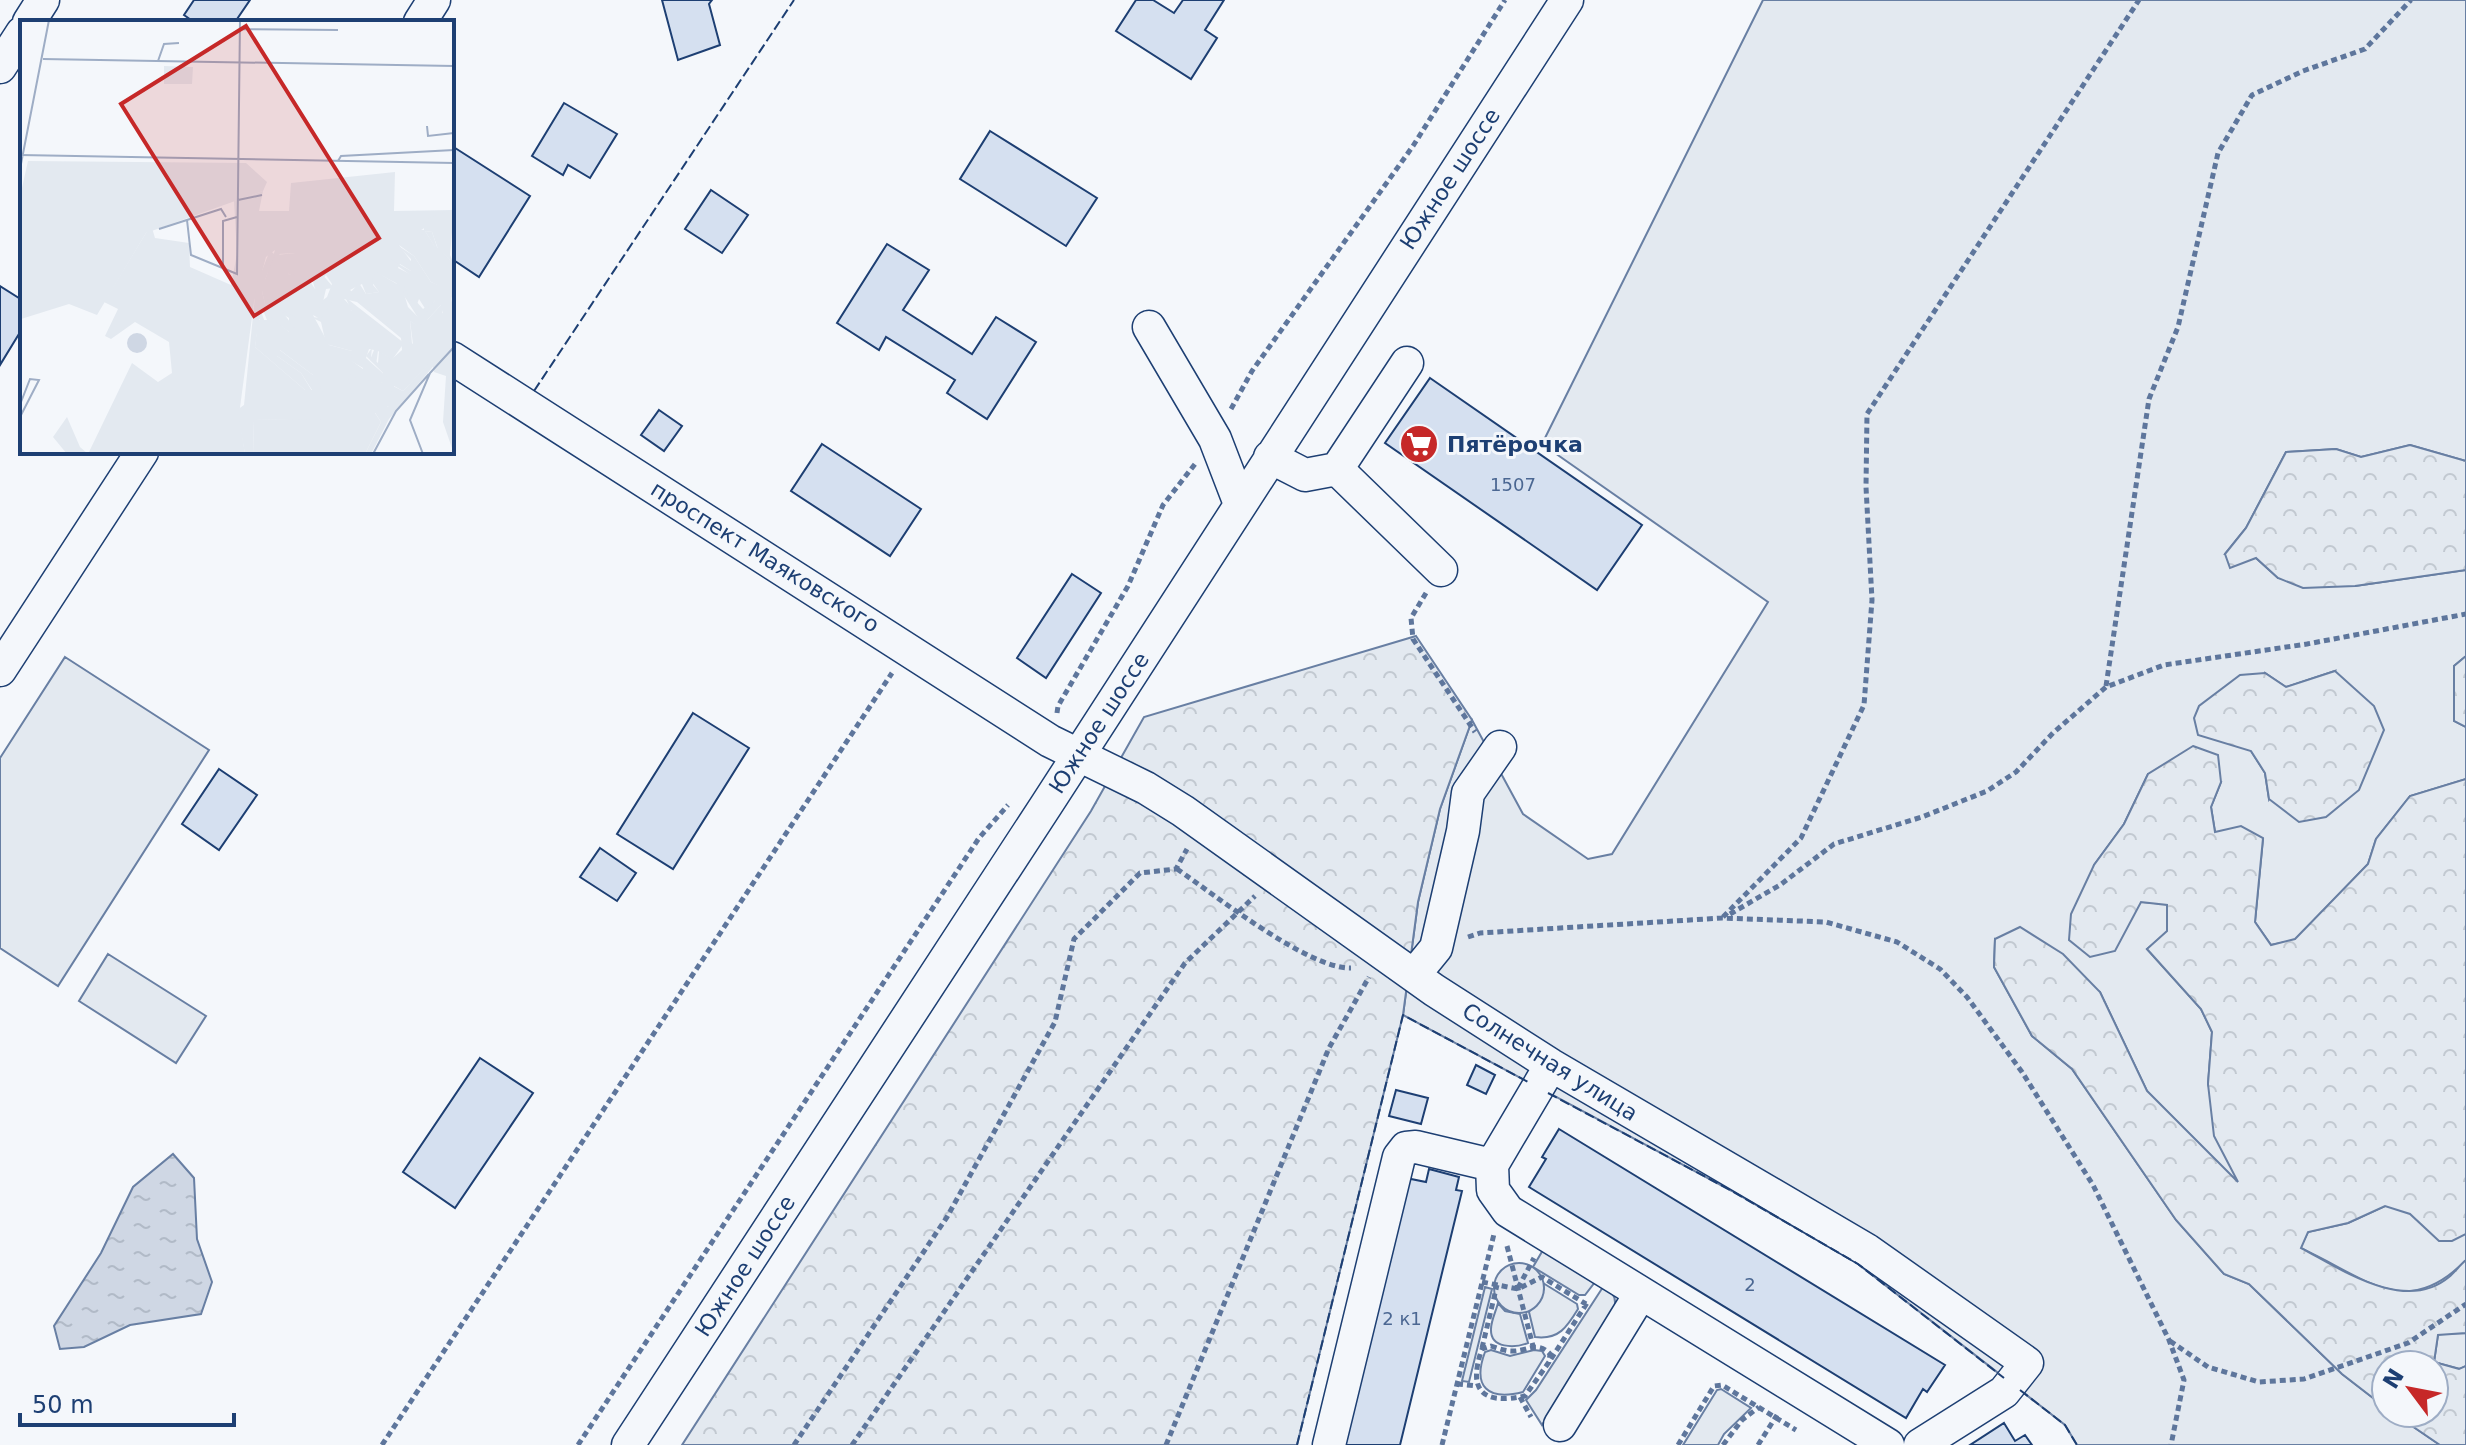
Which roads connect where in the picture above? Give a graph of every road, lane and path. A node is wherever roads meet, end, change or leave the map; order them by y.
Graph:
1 (43, 0) edge
2 (434, 0) edge
3 (1505, 0) edge
4 (1567, 0) edge
5 (2139, 0) edge
6 (2411, 0) edge
7 (30, 20) edge
8 (421, 20) edge
9 (20, 36) edge
10 (0, 67) edge
11 (20, 81) edge
12 (1149, 327) dead end
13 (454, 359) edge
14 (1407, 363) dead end
15 (1215, 439) junction
16 (141, 454) edge
17 (1270, 457) junction
18 (1337, 469) junction
19 (1240, 504) junction
20 (1441, 570) joint
21 (2466, 614) edge
22 (908, 648) junction
23 (0, 670) edge
24 (2106, 687) junction
25 (1064, 749) junction
26 (1493, 757) joint
27 (1014, 798) dead end
28 (1202, 824) junction
29 (1176, 869) junction
30 (1240, 911) junction
31 (1722, 918) junction
32 (1436, 948) junction
33 (1376, 966) dead end
34 (1360, 967) dead end
35 (1414, 975) junction
36 (1551, 1065) junction
37 (1492, 1165) junction
38 (1500, 1208) junction
39 (1607, 1272) junction
40 (1482, 1282) junction
41 (1497, 1285) junction
42 (1518, 1289) junction
43 (1641, 1293) junction
44 (1586, 1304) junction
45 (2466, 1304) edge
46 (2169, 1340) junction
47 (1533, 1346) junction
48 (1482, 1349) junction
49 (1549, 1362) junction
50 (1457, 1384) junction
51 (1477, 1386) junction
52 (1759, 1407) junction
53 (1775, 1417) junction
54 (1560, 1425) dead end
55 (1796, 1430) dead end
56 (382, 1445) edge
57 (578, 1445) edge
58 (628, 1445) edge
59 (794, 1445) edge
60 (852, 1445) edge
61 (1166, 1445) edge
62 (1329, 1445) edge
63 (1442, 1445) edge
64 (1678, 1445) edge
65 (1723, 1445) edge
66 (1758, 1445) edge
67 (1888, 1445) edge
68 (1920, 1445) edge
69 (2171, 1445) edge

1 - 7 street
2 - 8 street
3 - 15 path
4 - 17 street, Южное шоссе
5 - 31 path
6 - 24 path
9 - 10 street
10 - 11 street
12 - 15 street
13 - 22 street, проспект Маяковского
14 - 18 street
15 - 19 street
15 - 25 path
16 - 23 street
17 - 18 street
17 - 19 street, Южное шоссе
18 - 20 street
19 - 25 street, Южное шоссе
20 - 26 path
21 - 24 path
22 - 25 street, проспект Маяковского
22 - 56 path
24 - 31 path
25 - 28 street, Солнечная улица
25 - 58 street, Южное шоссе
26 - 32 street
27 - 57 path
28 - 29 path
28 - 35 street, Солнечная улица
29 - 30 path
29 - 59 path
30 - 34 path
30 - 60 path
31 - 32 path
31 - 46 path
32 - 35 street
33 - 61 path
35 - 36 street, Солнечная улица
36 - 37 street
36 - 68 street, Солнечная улица
37 - 38 street
37 - 62 street
38 - 39 street
38 - 40 path
38 - 42 path
39 - 43 street
39 - 44 path
40 - 41 path
40 - 50 path
41 - 42 path
41 - 48 path
42 - 44 path
42 - 47 path
43 - 54 street
43 - 67 street
44 - 49 path
45 - 46 path
46 - 69 path
47 - 48 path
47 - 49 path
48 - 51 path
49 - 51 path
50 - 51 path
50 - 63 path
52 - 53 path
52 - 64 path
52 - 65 path
53 - 55 path
53 - 66 path

